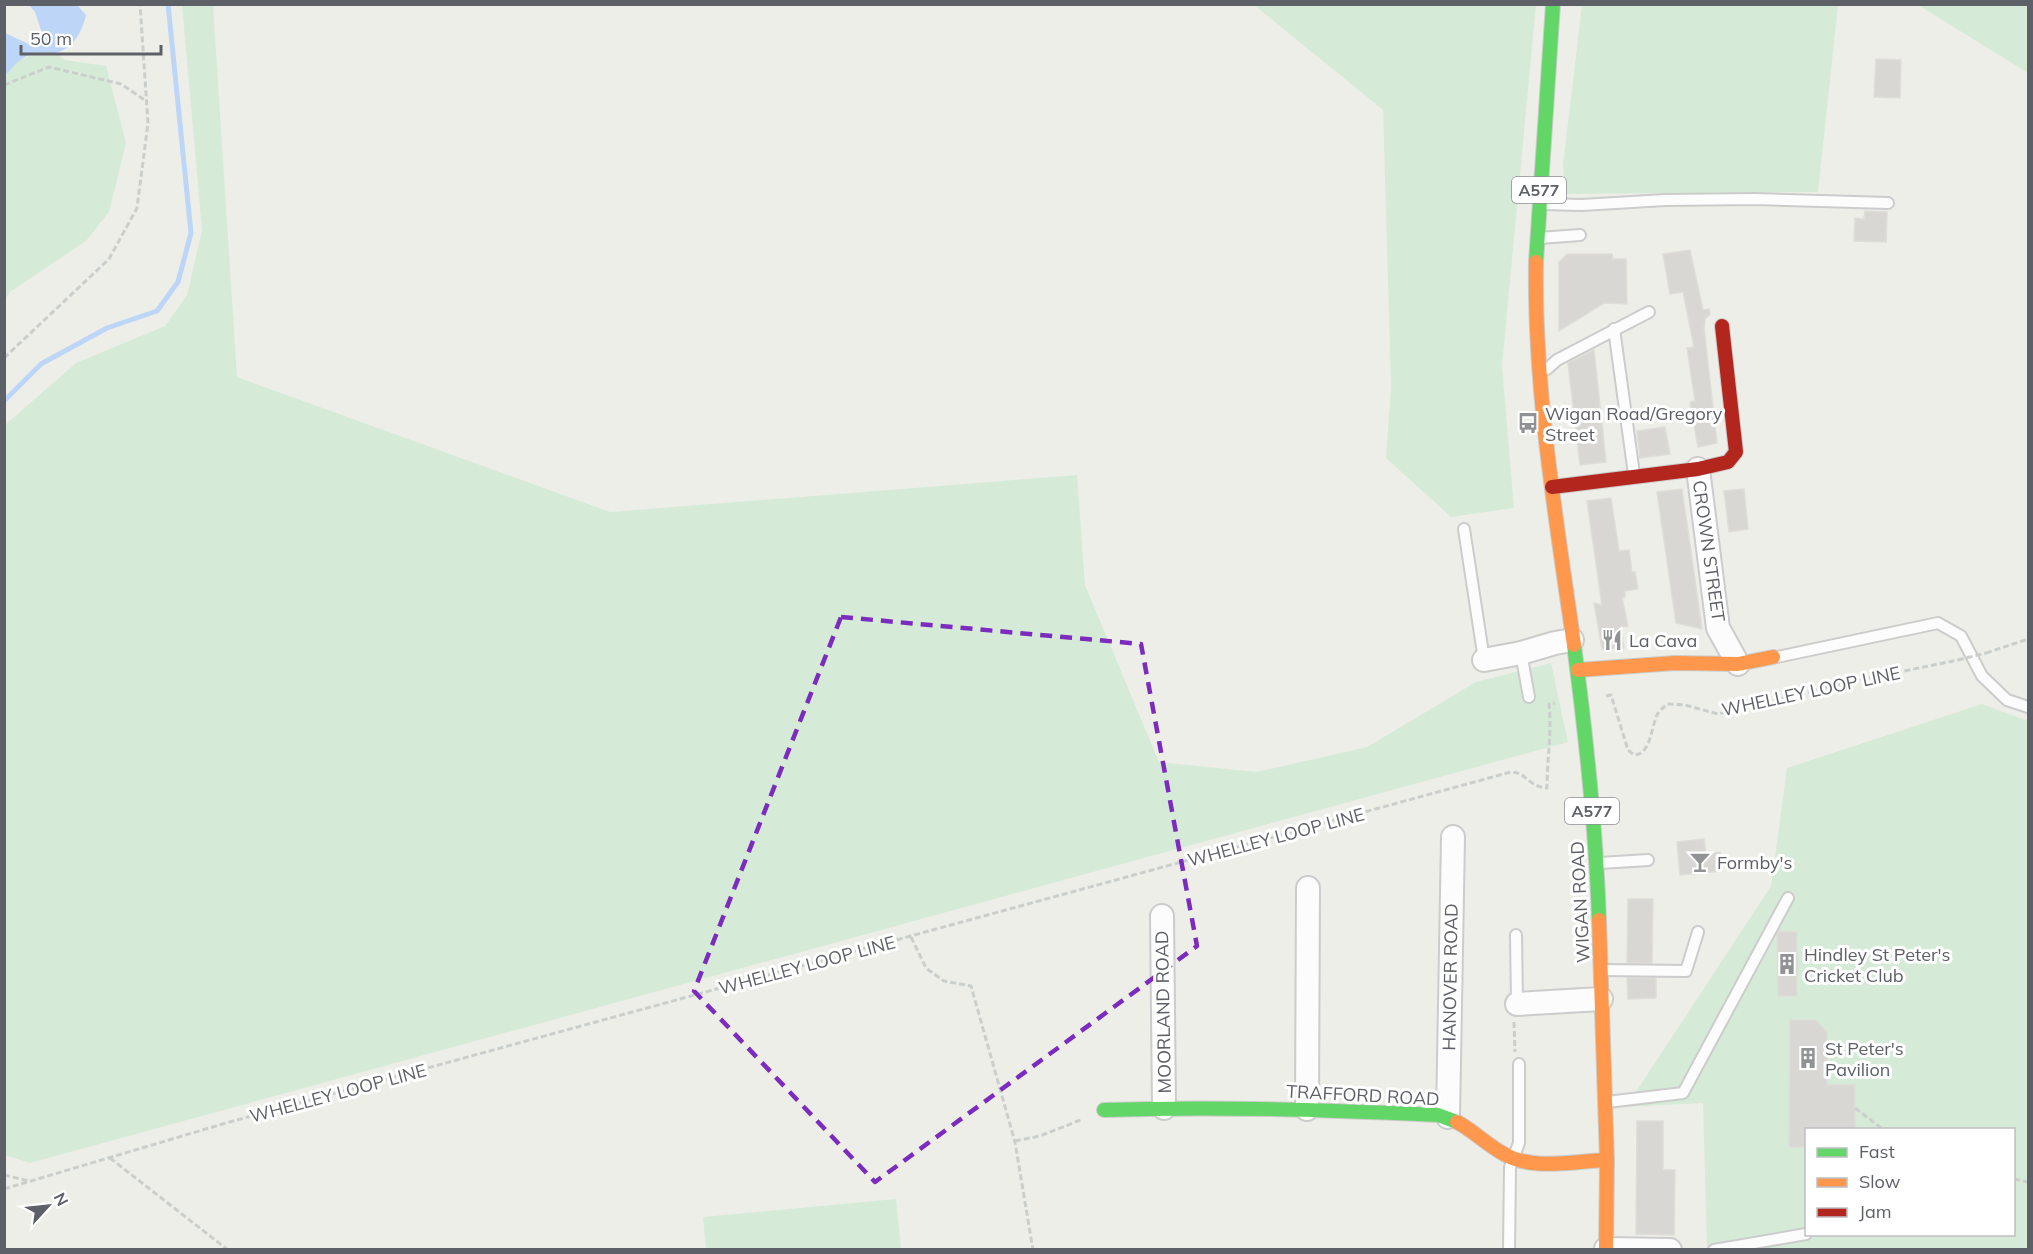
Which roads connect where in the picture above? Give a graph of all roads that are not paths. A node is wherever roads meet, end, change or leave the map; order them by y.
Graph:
1 (1553, 4) edge
2 (1539, 203) junction
3 (1888, 203) dead end
4 (1580, 235) dead end
5 (1536, 238) junction
6 (1649, 312) dead end
7 (1722, 326) dead end
8 (1614, 329) junction
9 (1540, 375) junction
10 (1698, 469) junction
11 (1635, 477) junction
12 (1552, 487) junction
13 (1464, 529) dead end
14 (1572, 640) junction
15 (1521, 653) junction
16 (1773, 657) joint
17 (1484, 660) joint
18 (1738, 664) junction
19 (1578, 670) junction
20 (1529, 697) dead end
21 (2028, 707) edge
22 (1456, 836) dead end
23 (1648, 860) dead end
24 (1597, 863) junction
25 (1307, 888) dead end
26 (1788, 898) dead end
27 (1160, 916) dead end
28 (1698, 932) dead end
29 (1516, 935) dead end
30 (1601, 970) junction
31 (1601, 999) junction
32 (1517, 1004) joint
33 (1519, 1064) road end
34 (1604, 1103) junction
35 (1164, 1108) junction
36 (1306, 1109) junction
37 (1104, 1110) road end
38 (1448, 1117) junction
39 (1514, 1159) junction
40 (1607, 1160) junction
41 (1805, 1234) edge
42 (1606, 1249) edge
43 (1509, 1250) edge
44 (1670, 1250) edge
45 (1714, 1250) edge

1 - 2 main road, A577
2 - 3 lane
2 - 5 main road, A577
4 - 5 lane
5 - 9 main road, A577
6 - 8 lane
7 - 10 main road
8 - 9 lane
8 - 11 lane
9 - 12 main road, WIGAN ROAD / A577
10 - 11 main road
10 - 18 street, CROWN STREET
11 - 12 main road
12 - 14 main road, WIGAN ROAD / A577
13 - 17 lane
14 - 15 street
14 - 19 main road, WIGAN ROAD / A577
15 - 17 street
15 - 20 lane
16 - 18 main road
16 - 21 lane
18 - 19 main road
19 - 24 main road, WIGAN ROAD / A577
22 - 38 street, HANOVER ROAD
23 - 24 lane
24 - 30 main road, WIGAN ROAD / A577
25 - 36 street
26 - 34 lane
27 - 35 street, MOORLAND ROAD
28 - 30 lane
29 - 32 lane
30 - 31 main road, WIGAN ROAD / A577
31 - 32 street
31 - 34 main road, WIGAN ROAD / A577
33 - 39 lane
34 - 40 main road, WIGAN ROAD / A577
35 - 36 main road, TRAFFORD ROAD
35 - 37 main road, TRAFFORD ROAD
36 - 38 main road, TRAFFORD ROAD
38 - 39 main road, TRAFFORD ROAD
39 - 40 main road, TRAFFORD ROAD
39 - 43 lane
40 - 42 main road, WIGAN ROAD / A577
41 - 45 lane
42 - 44 street

